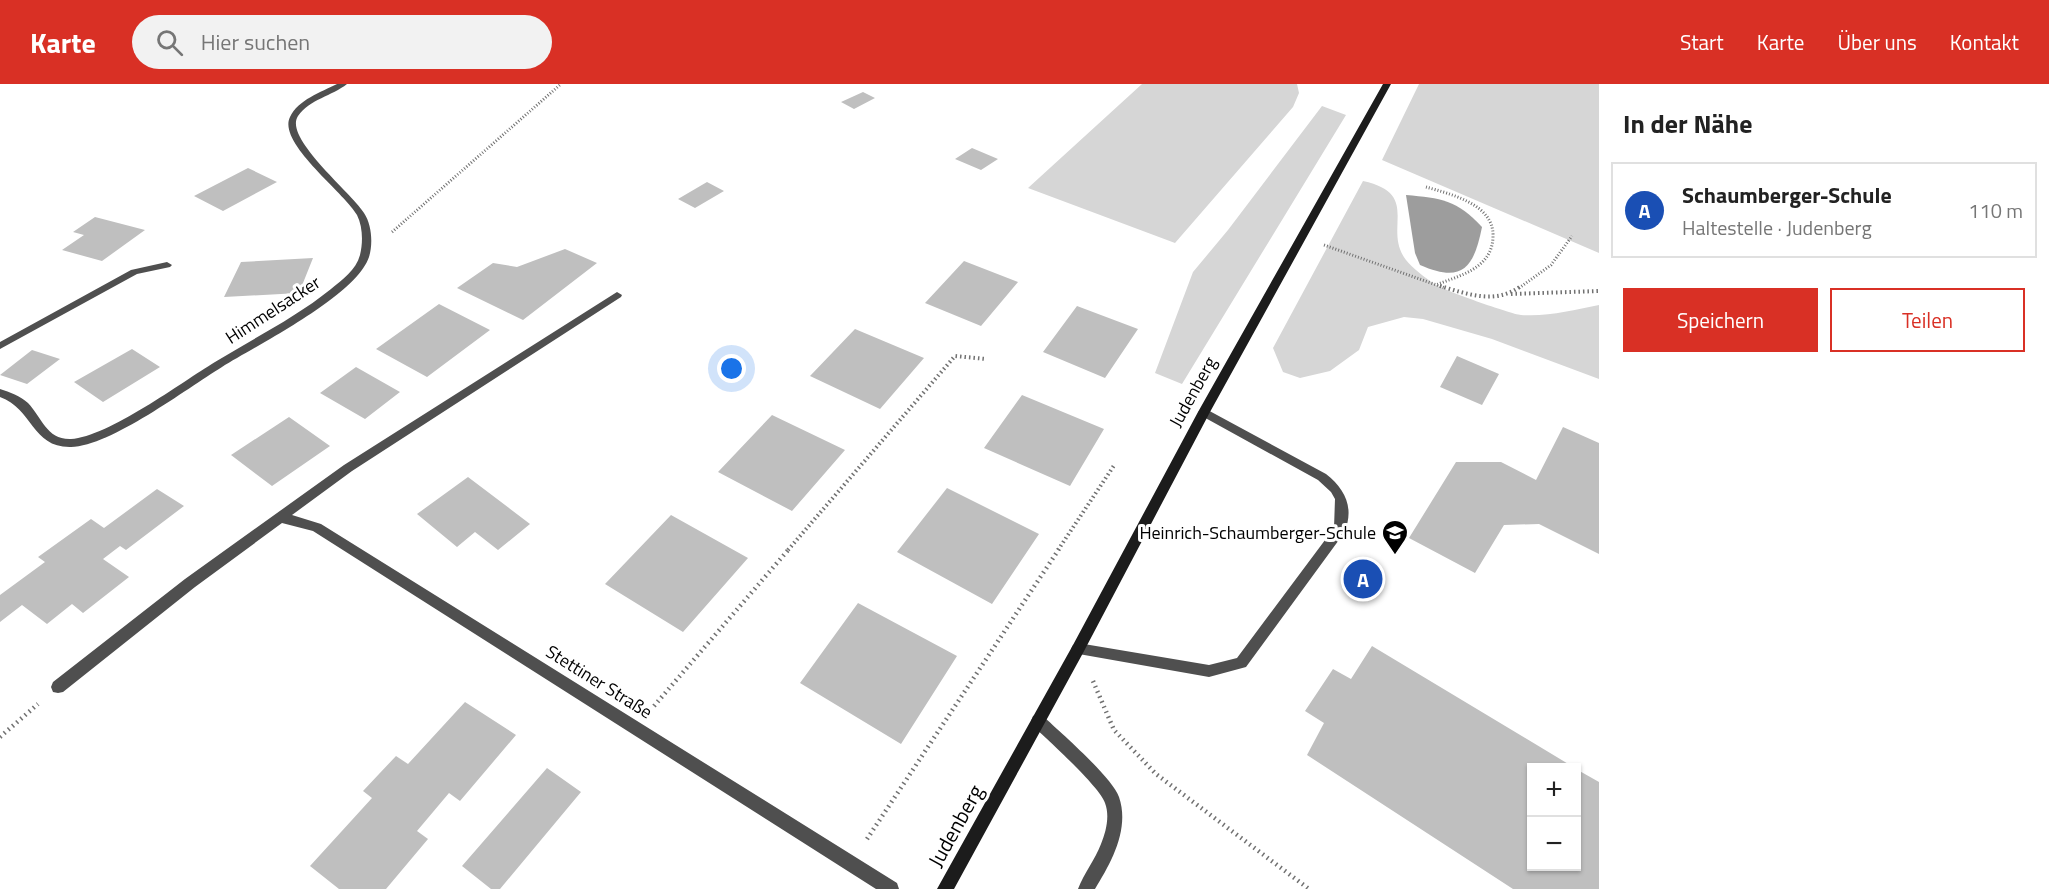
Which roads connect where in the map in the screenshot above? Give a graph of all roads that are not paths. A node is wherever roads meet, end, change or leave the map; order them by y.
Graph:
1 (343, 84) edge
2 (1387, 84) edge
3 (167, 265) dead end
4 (617, 296) dead end
5 (0, 346) edge
6 (0, 393) edge
7 (1204, 412) junction
8 (283, 518) junction
9 (1078, 649) junction
10 (58, 687) road end
11 (1038, 721) junction
12 (891, 889) edge
13 (945, 889) edge
14 (1086, 889) edge

1 - 6 street, Himmelsacker
2 - 7 street, Judenberg
3 - 5 street
4 - 8 street
7 - 9 street, Judenberg
7 - 9 street
8 - 10 street
8 - 12 street, Stettiner Straße
9 - 11 street, Judenberg
11 - 13 street, Judenberg
11 - 14 street

